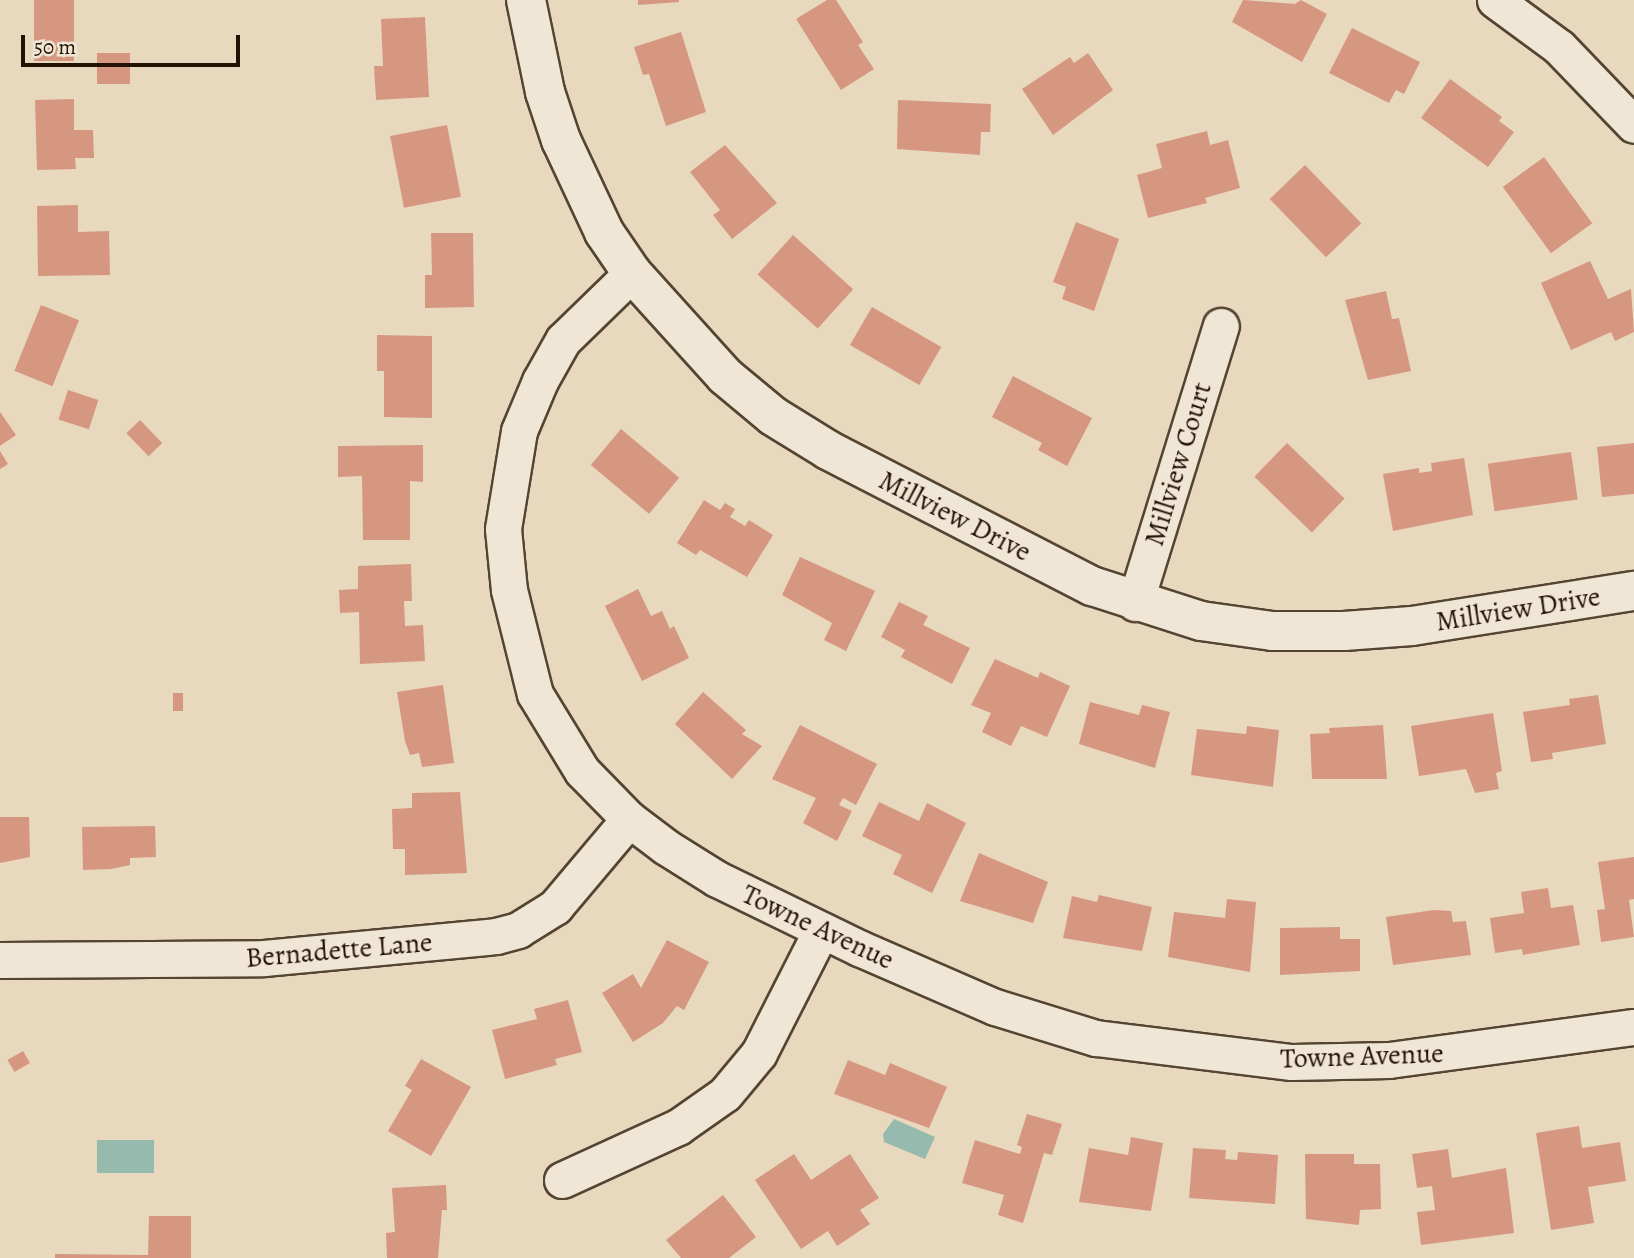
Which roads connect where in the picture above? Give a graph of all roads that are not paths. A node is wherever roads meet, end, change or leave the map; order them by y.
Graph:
1 (526, 0) edge
2 (1495, 0) edge
3 (1634, 125) edge
4 (632, 273) junction
5 (1221, 326) dead end
6 (1634, 591) edge
7 (1135, 603) junction
8 (629, 819) junction
9 (821, 931) junction
10 (0, 960) edge
11 (1634, 1027) edge
12 (562, 1180) dead end

1 - 4 street, Millview Drive
2 - 3 street
4 - 7 street, Millview Drive
4 - 8 street, Towne Avenue
5 - 7 street, Millview Court
6 - 7 street, Millview Drive
8 - 9 street, Towne Avenue
8 - 10 street, Bernadette Lane
9 - 11 street, Towne Avenue
9 - 12 street

